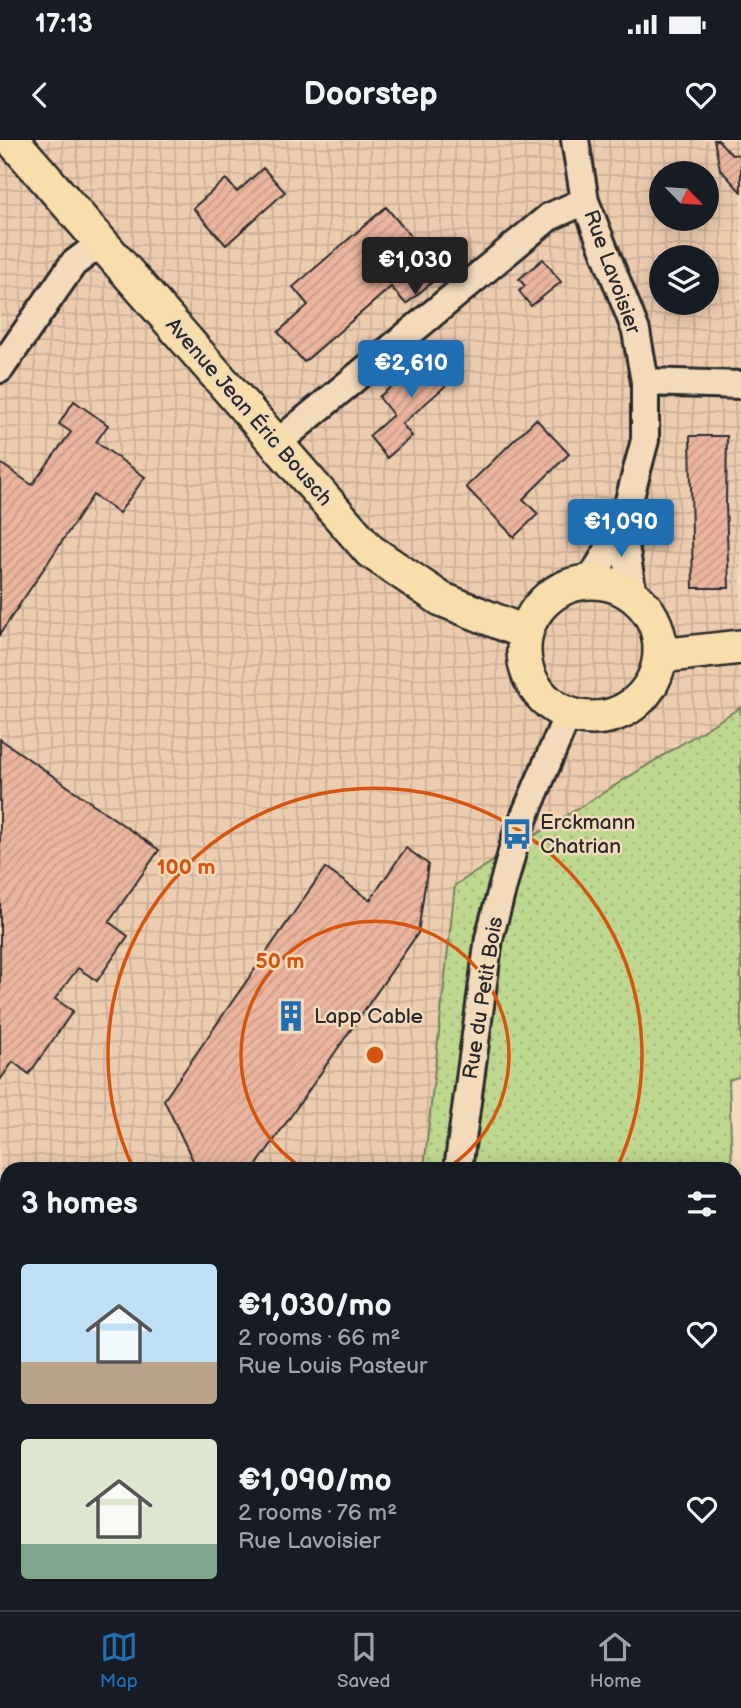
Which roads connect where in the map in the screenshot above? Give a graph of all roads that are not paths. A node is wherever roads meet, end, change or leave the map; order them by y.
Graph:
1 (12, 140) edge
2 (575, 140) edge
3 (585, 201) junction
4 (102, 242) junction
5 (0, 369) edge
6 (645, 382) junction
7 (741, 386) edge
8 (276, 444) junction
9 (622, 527) junction
10 (590, 582) junction
11 (633, 595) junction
12 (526, 633) junction
13 (741, 647) edge
14 (660, 656) junction
15 (568, 714) junction
16 (459, 1162) edge

1 - 4 main road, Avenue Jean Éric Bousch
2 - 3 street, Rue Lavoisier
3 - 6 street, Rue Lavoisier
3 - 8 street
4 - 5 street
4 - 8 main road, Avenue Jean Éric Bousch
6 - 7 street
6 - 9 street, Rue Lavoisier
8 - 12 main road, Avenue Jean Éric Bousch
9 - 10 street, Rue Lavoisier
9 - 11 street, Rue Lavoisier
10 - 11 main road
10 - 12 main road
11 - 14 main road
12 - 15 main road
13 - 14 main road
14 - 15 main road
15 - 16 street, Rue du Petit Bois

